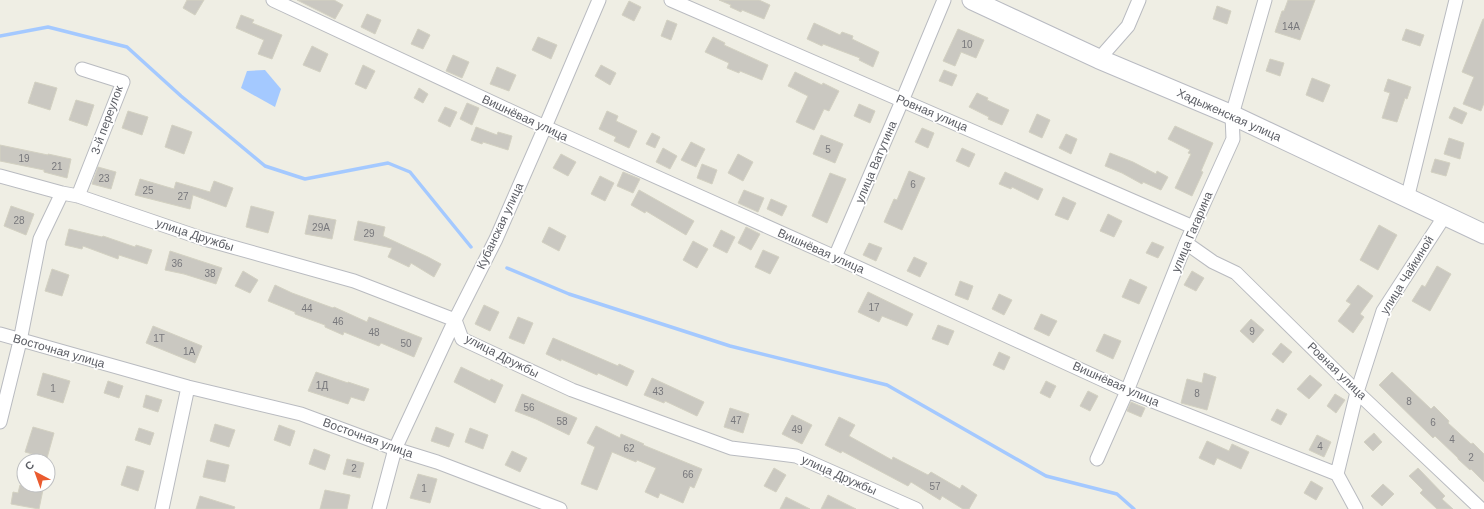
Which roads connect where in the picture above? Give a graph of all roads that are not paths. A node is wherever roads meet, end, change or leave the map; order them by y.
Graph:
1 (272, 0) edge
2 (599, 0) edge
3 (671, 0) edge
4 (944, 0) edge
5 (972, 0) edge
6 (1139, 0) edge
7 (1265, 0) edge
8 (1456, 0) edge
9 (1099, 58) junction
10 (82, 69) dead end
11 (902, 100) junction
12 (1232, 115) junction
13 (545, 127) junction
14 (0, 176) edge
15 (62, 194) junction
16 (78, 196) junction
17 (1407, 199) junction
18 (1444, 217) junction
19 (1193, 227) junction
20 (1484, 234) edge
21 (1186, 243) junction
22 (835, 257) junction
23 (455, 320) junction
24 (0, 334) edge
25 (20, 341) junction
26 (188, 387) junction
27 (1127, 391) junction
28 (1358, 392) junction
29 (0, 422) edge
30 (395, 449) junction
31 (1097, 459) dead end
32 (1337, 474) junction
33 (544, 506) edge
34 (162, 509) edge
35 (380, 509) edge
36 (560, 509) edge
37 (916, 509) edge
38 (1356, 509) edge
39 (1481, 509) edge

1 - 13 street, Вишнёвая улица
2 - 13 street, Кубанская улица
3 - 11 street, Ровная улица
4 - 11 street, улица Ватутина
5 - 9 main road, Хадыженская улица
6 - 9 street
7 - 12 street, улица Гагарина
8 - 17 street
9 - 12 main road, Хадыженская улица
10 - 16 street, 3-й переулок
11 - 19 street, Ровная улица
11 - 22 street, улица Ватутина
12 - 17 main road, Хадыженская улица
12 - 19 street, улица Гагарина
13 - 22 street, Вишнёвая улица
13 - 23 street, Кубанская улица
14 - 15 street, улица Дружбы
15 - 16 street, улица Дружбы
15 - 25 street
16 - 23 street, улица Дружбы
17 - 18 main road, Хадыженская улица
18 - 20 main road, Хадыженская улица
18 - 28 street, улица Чайкиной
19 - 21 street, улица Гагарина
21 - 27 street, улица Гагарина
21 - 28 street, Ровная улица
22 - 27 street, Вишнёвая улица
23 - 30 street, Кубанская улица
23 - 37 street, улица Дружбы
24 - 25 street, Восточная улица
25 - 26 street, Восточная улица
25 - 29 street
26 - 30 street, Восточная улица
26 - 34 street
27 - 31 street, улица Гагарина
27 - 32 street, Вишнёвая улица
28 - 32 street, улица Чайкиной
28 - 39 street, Ровная улица
30 - 33 street, Восточная улица
30 - 35 street, Кубанская улица
32 - 38 street
33 - 36 street, Восточная улица

